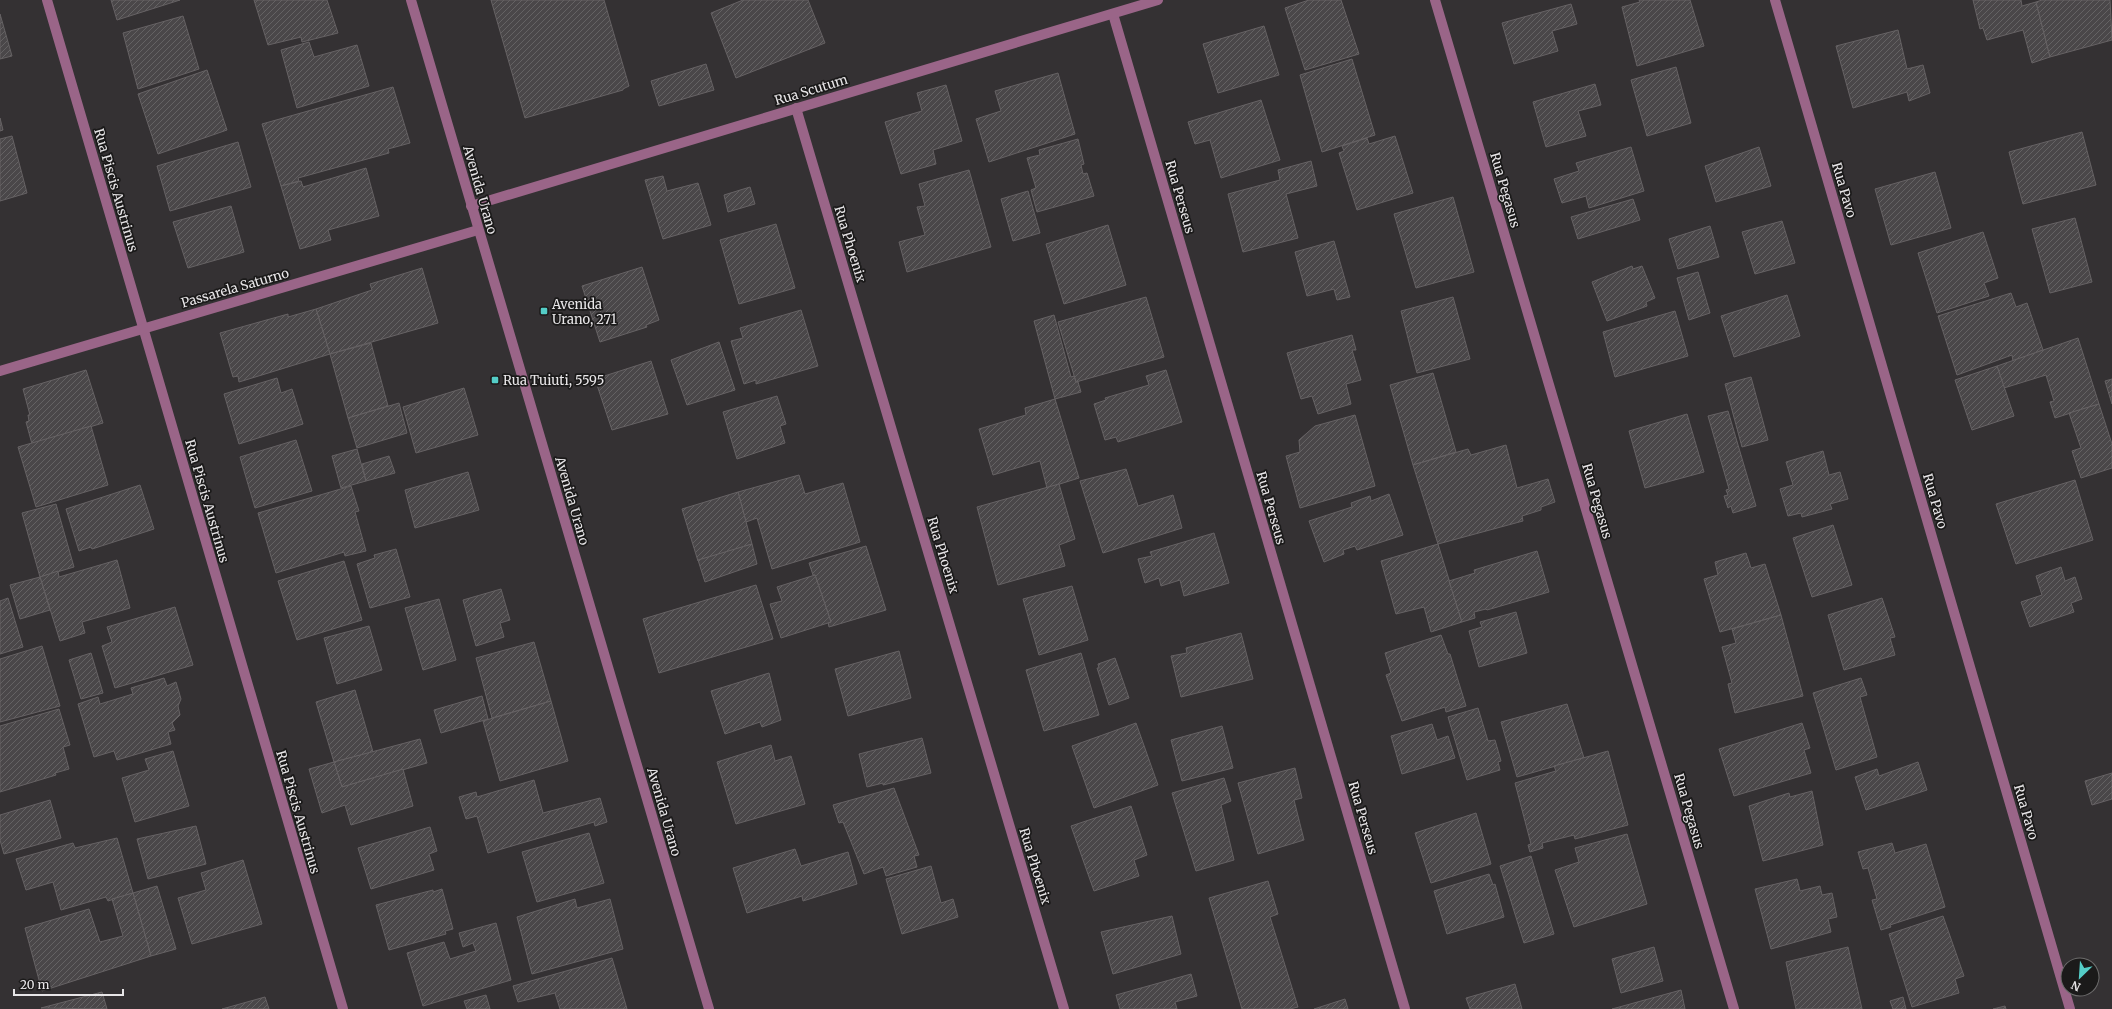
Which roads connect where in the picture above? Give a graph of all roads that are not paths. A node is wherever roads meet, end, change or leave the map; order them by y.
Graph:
1 (47, 0) edge
2 (411, 0) edge
3 (1158, 0) edge
4 (1435, 0) edge
5 (1775, 0) edge
6 (1113, 14) junction
7 (796, 108) junction
8 (472, 206) junction
9 (478, 230) junction
10 (143, 329) junction
11 (0, 371) edge
12 (343, 1009) edge
13 (709, 1009) edge
14 (1064, 1009) edge
15 (1405, 1009) edge
16 (1734, 1009) edge
17 (2070, 1009) edge

1 - 10 street, Rua Piscis Austrinus
2 - 8 street, Avenida Urano
3 - 6 street, Rua Scutum
4 - 16 street, Rua Pegasus
5 - 17 street, Rua Pavo
6 - 7 street, Rua Scutum
6 - 15 street, Rua Perseus
7 - 8 street, Rua Scutum
7 - 14 street, Rua Phoenix
8 - 9 street, Avenida Urano
9 - 10 street, Passarela Saturno
9 - 13 street, Avenida Urano
10 - 11 street, Passarela Saturno
10 - 12 street, Rua Piscis Austrinus

